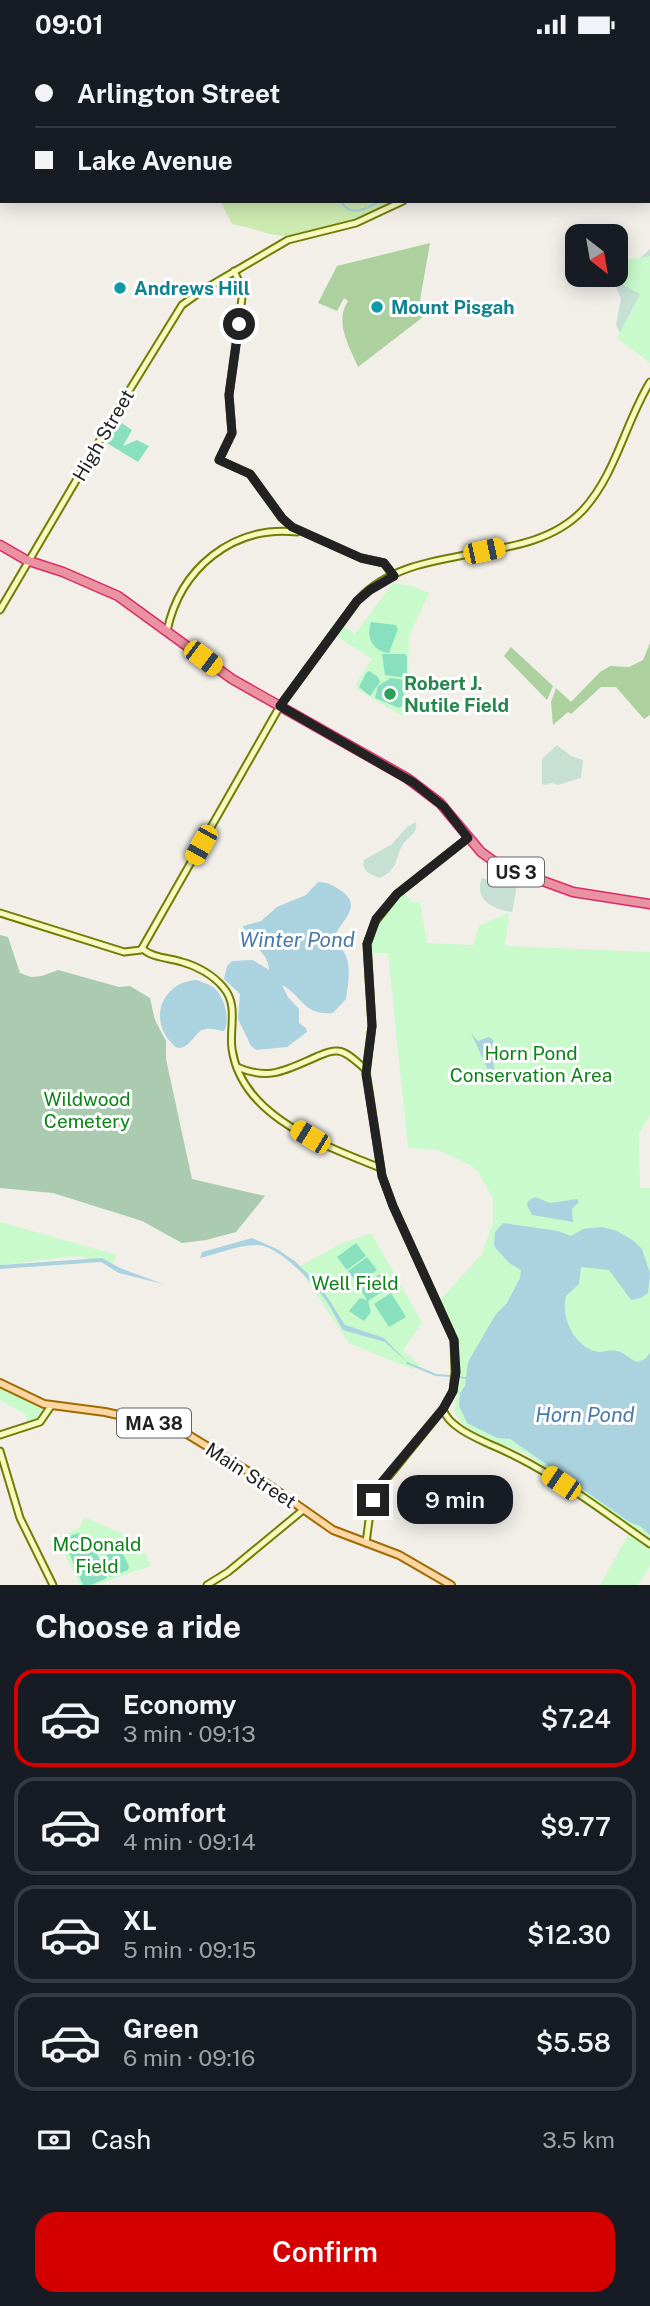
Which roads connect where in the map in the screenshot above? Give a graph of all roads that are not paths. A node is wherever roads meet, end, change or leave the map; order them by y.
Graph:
1 (399, 203) edge
2 (234, 271) junction
3 (650, 382) edge
4 (300, 532) junction
5 (0, 545) edge
6 (29, 561) junction
7 (394, 576) junction
8 (0, 610) edge
9 (167, 631) junction
10 (280, 706) junction
11 (468, 838) junction
12 (573, 893) junction
13 (650, 904) edge
14 (650, 910) edge
15 (0, 913) edge
16 (142, 948) junction
17 (237, 1067) junction
18 (366, 1070) junction
19 (380, 1168) junction
20 (0, 1383) edge
21 (51, 1406) junction
22 (443, 1409) junction
23 (0, 1435) edge
24 (0, 1451) edge
25 (303, 1510) junction
26 (366, 1543) junction
27 (650, 1544) edge
28 (53, 1585) edge
29 (206, 1585) edge
30 (450, 1585) edge

1 - 2 street
2 - 4 street
2 - 6 street, High Street
3 - 7 street
4 - 7 street
4 - 9 street
5 - 6 highway, US 3
6 - 8 street, High Street
6 - 9 highway, US 3
7 - 10 street
9 - 10 highway, US 3
10 - 11 highway, US 3
10 - 16 street
11 - 12 highway, US 3
11 - 18 street
12 - 13 highway, US 3
12 - 14 highway, US 3
15 - 16 street
16 - 17 street
17 - 18 street
17 - 19 street
18 - 19 street
19 - 22 street
20 - 21 main road, Main Street / MA 38
21 - 23 street
21 - 25 main road, Main Street / MA 38
22 - 26 street
22 - 27 street
24 - 28 street
25 - 26 main road, Main Street / MA 38
25 - 29 street
26 - 30 main road, Main Street / MA 38

